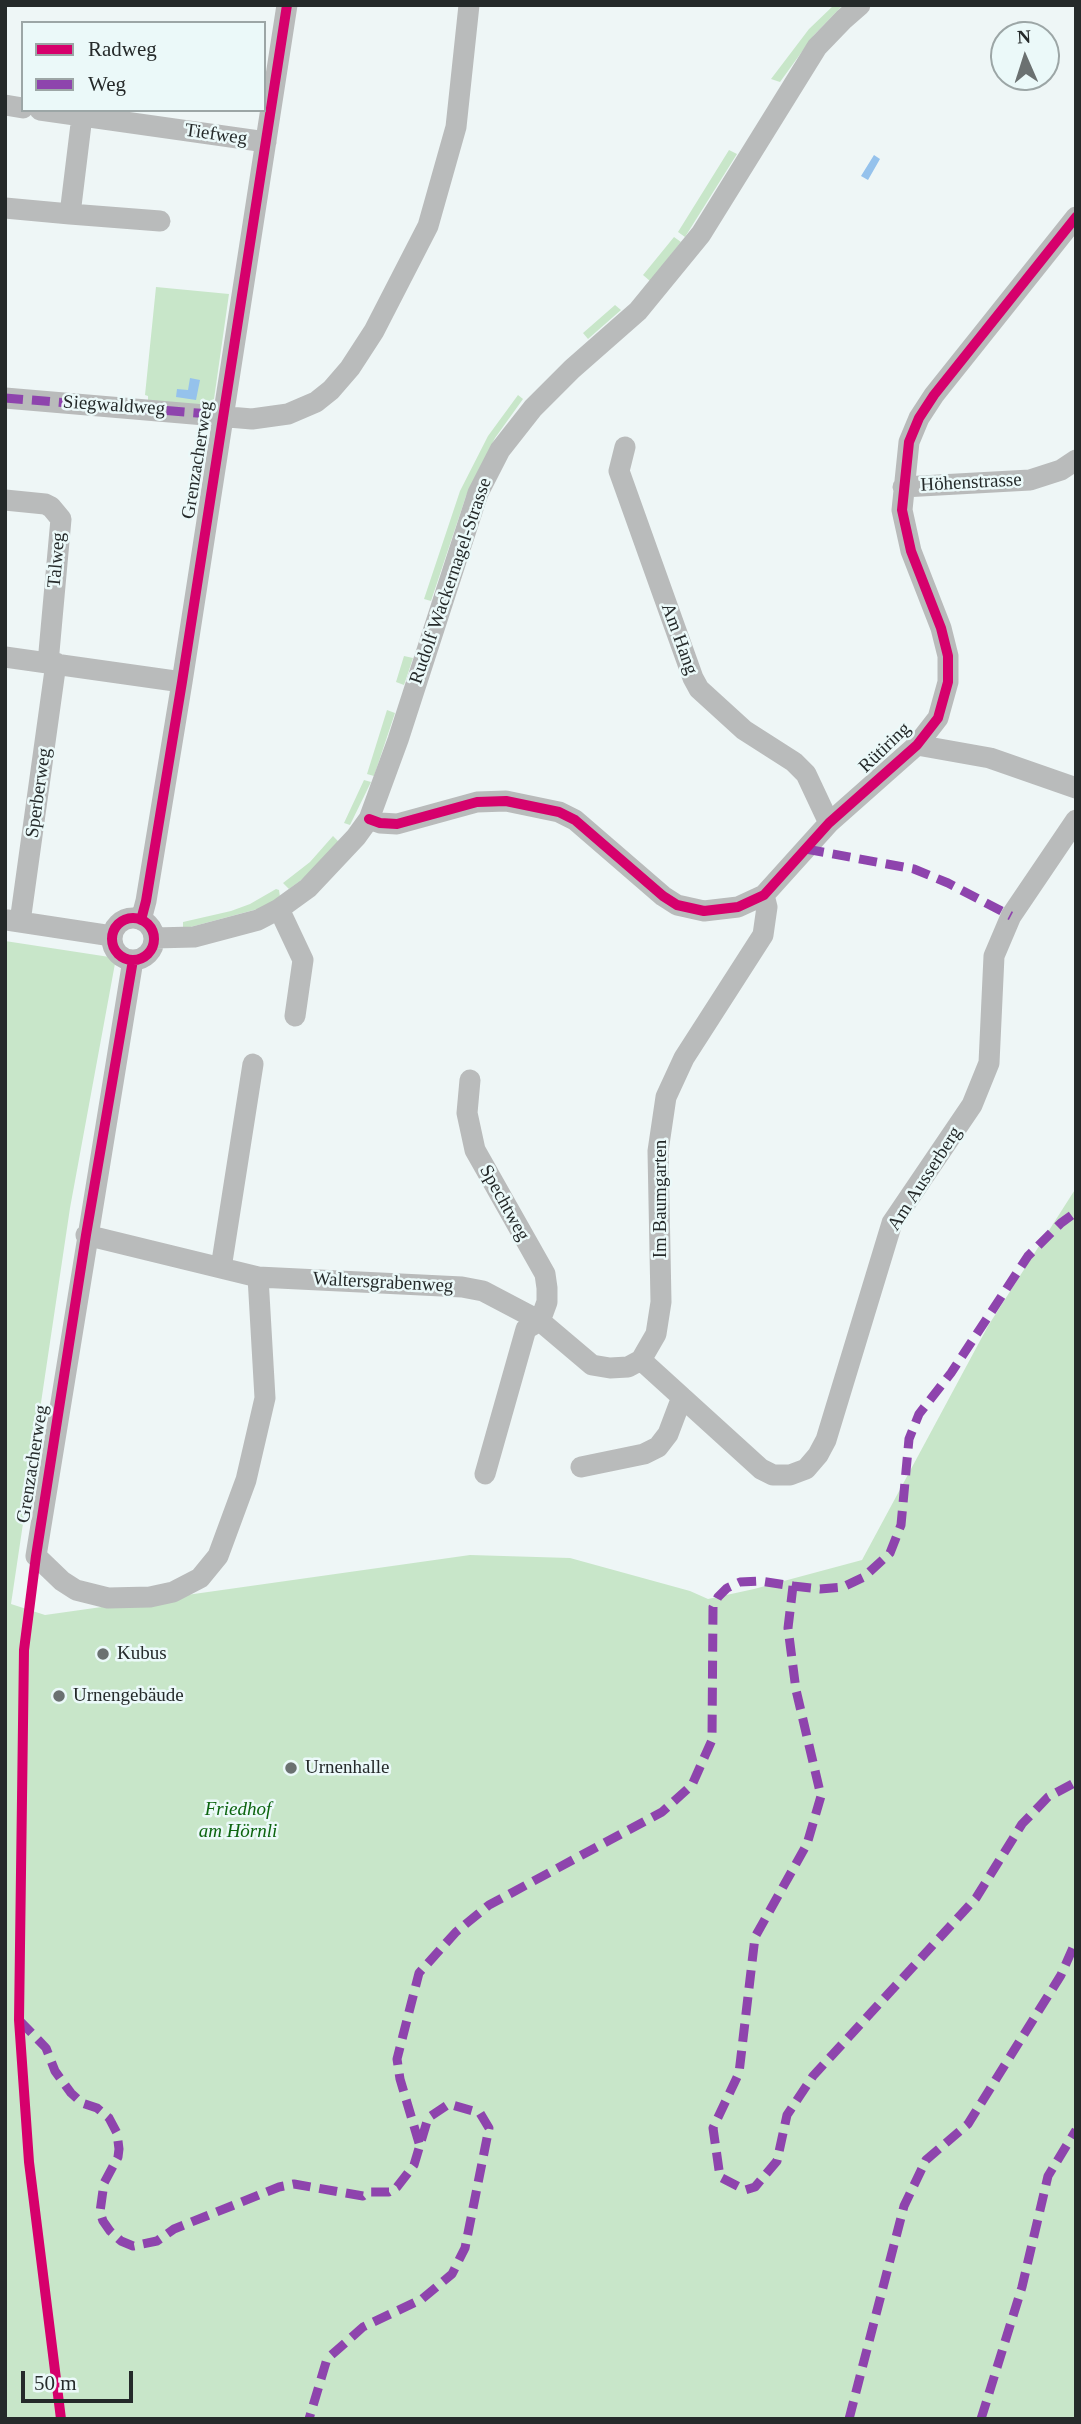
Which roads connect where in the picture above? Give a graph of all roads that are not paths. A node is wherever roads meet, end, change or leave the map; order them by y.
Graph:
1 (288, 5) edge
2 (469, 5) edge
3 (860, 5) edge
4 (54, 112) edge
5 (82, 116) junction
6 (266, 142) junction
7 (5, 208) edge
8 (70, 214) junction
9 (1076, 216) edge
10 (160, 221) dead end
11 (5, 398) edge
12 (223, 415) junction
13 (625, 447) dead end
14 (1076, 460) edge
15 (903, 487) junction
16 (5, 500) edge
17 (5, 657) edge
18 (52, 663) junction
19 (182, 682) junction
20 (917, 744) junction
21 (1076, 788) edge
22 (369, 819) junction
23 (1076, 820) edge
24 (830, 823) junction
25 (764, 895) junction
26 (279, 909) junction
27 (141, 920) junction
28 (13, 921) edge
29 (112, 936) junction
30 (153, 938) junction
31 (132, 960) junction
32 (295, 1016) dead end
33 (253, 1064) dead end
34 (470, 1080) dead end
35 (86, 1235) junction
36 (220, 1269) junction
37 (258, 1277) junction
38 (540, 1321) junction
39 (641, 1360) junction
40 (682, 1396) junction
41 (581, 1467) dead end
42 (485, 1474) dead end

1 - 6 street, Grenzacherweg
2 - 12 street, Siegwaldweg
3 - 22 street, Rudolf Wackernagel-Strasse
4 - 5 street, Tiefweg
5 - 6 street, Tiefweg
5 - 8 street
6 - 12 street, Grenzacherweg
7 - 8 street
8 - 10 street
9 - 15 street, Rütiring
11 - 12 street, Siegwaldweg
12 - 19 street, Grenzacherweg
13 - 24 street, Am Hang
14 - 15 street, Höhenstrasse
15 - 20 street, Rütiring
16 - 18 street, Talweg
17 - 18 street
18 - 19 street
18 - 28 street, Sperberweg
19 - 27 street, Grenzacherweg
20 - 21 street
20 - 24 street, Rütiring
22 - 25 street, Rütiring
22 - 26 street, Rudolf Wackernagel-Strasse
23 - 40 street, Am Ausserberg
24 - 25 street, Rütiring
25 - 39 street, Im Baumgarten
26 - 30 street, Rudolf Wackernagel-Strasse
26 - 32 street
27 - 29 street
27 - 30 street
28 - 29 street
29 - 31 street
30 - 31 street
31 - 35 street, Grenzacherweg
33 - 36 street
34 - 38 street, Spechtweg
35 - 36 street, Waltersgrabenweg
35 - 37 street, Grenzacherweg
36 - 37 street, Waltersgrabenweg
37 - 38 street, Waltersgrabenweg
38 - 39 street, Waltersgrabenweg
38 - 42 street
39 - 40 street, Am Ausserberg
40 - 41 street

